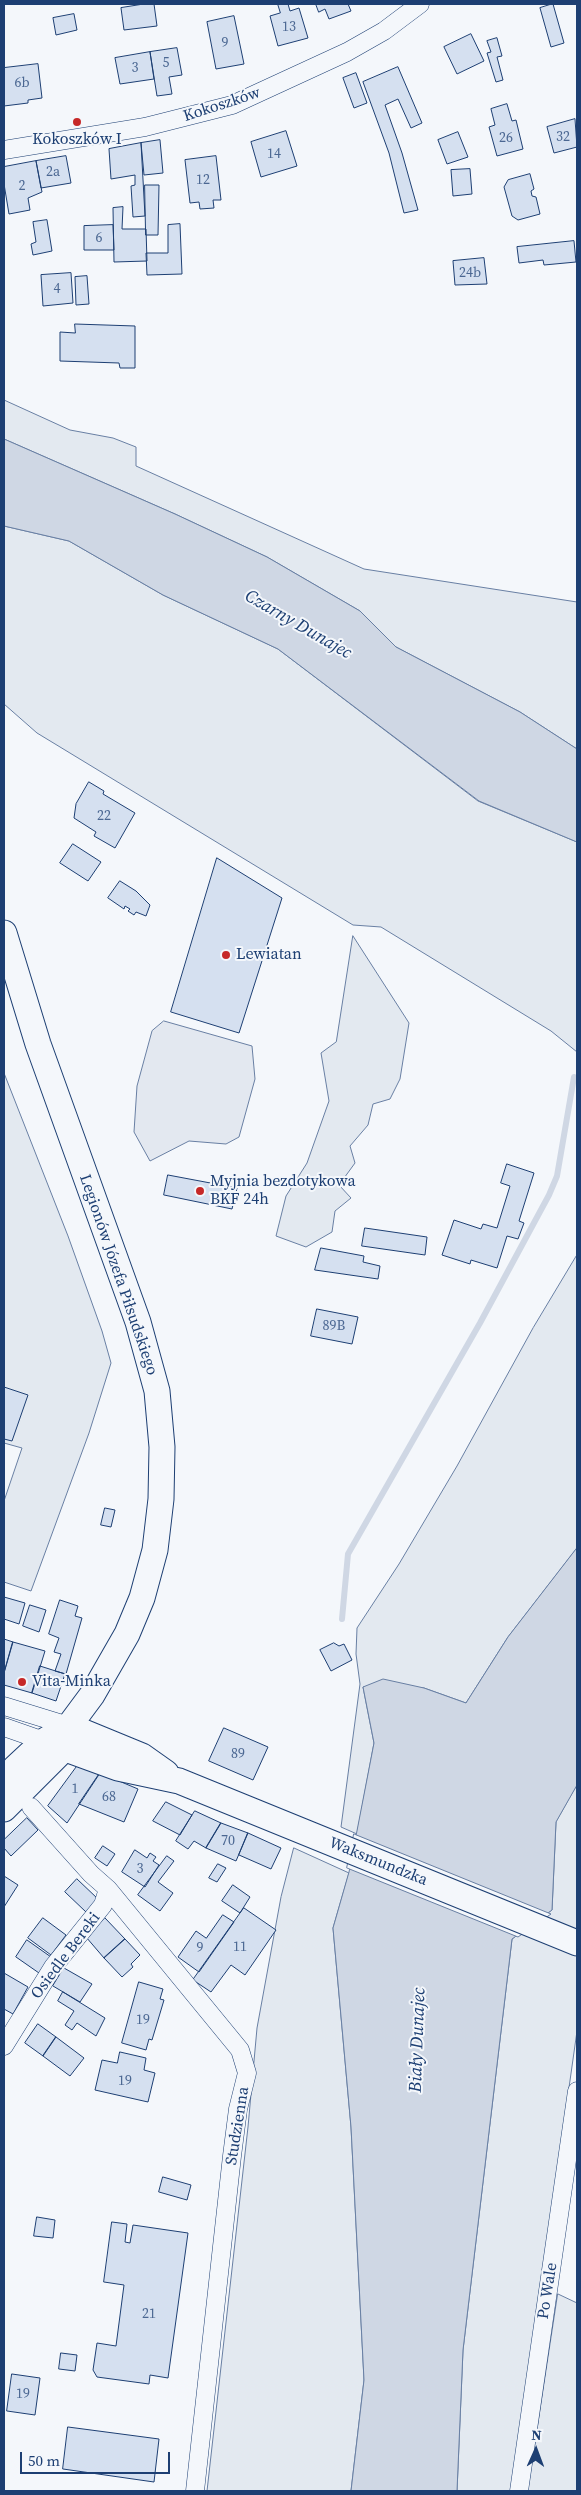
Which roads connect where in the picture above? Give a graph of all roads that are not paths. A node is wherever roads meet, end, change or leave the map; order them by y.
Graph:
1 (420, 4) edge
2 (4, 150) edge
3 (4, 933) edge
4 (4, 1706) edge
5 (4, 1727) edge
6 (59, 1738) junction
7 (4, 1786) edge
8 (31, 1807) dead end
9 (4, 1809) edge
10 (108, 1889) junction
11 (569, 1940) edge
12 (4, 2046) edge
13 (577, 2091) edge
14 (574, 2152) edge
15 (195, 2491) edge
16 (519, 2491) edge

1 - 2 street, Kokoszków
3 - 6 street, Legionów Józefa Piłsudskiego
4 - 6 street, Waksmundzka
5 - 6 street, Waksmundzka
6 - 7 street
6 - 9 street
6 - 11 street, Waksmundzka
8 - 10 street, Studzienna
10 - 12 street, Osiedle Bereki
10 - 15 street, Studzienna
13 - 14 street, Po Wale
14 - 16 street, Po Wale

